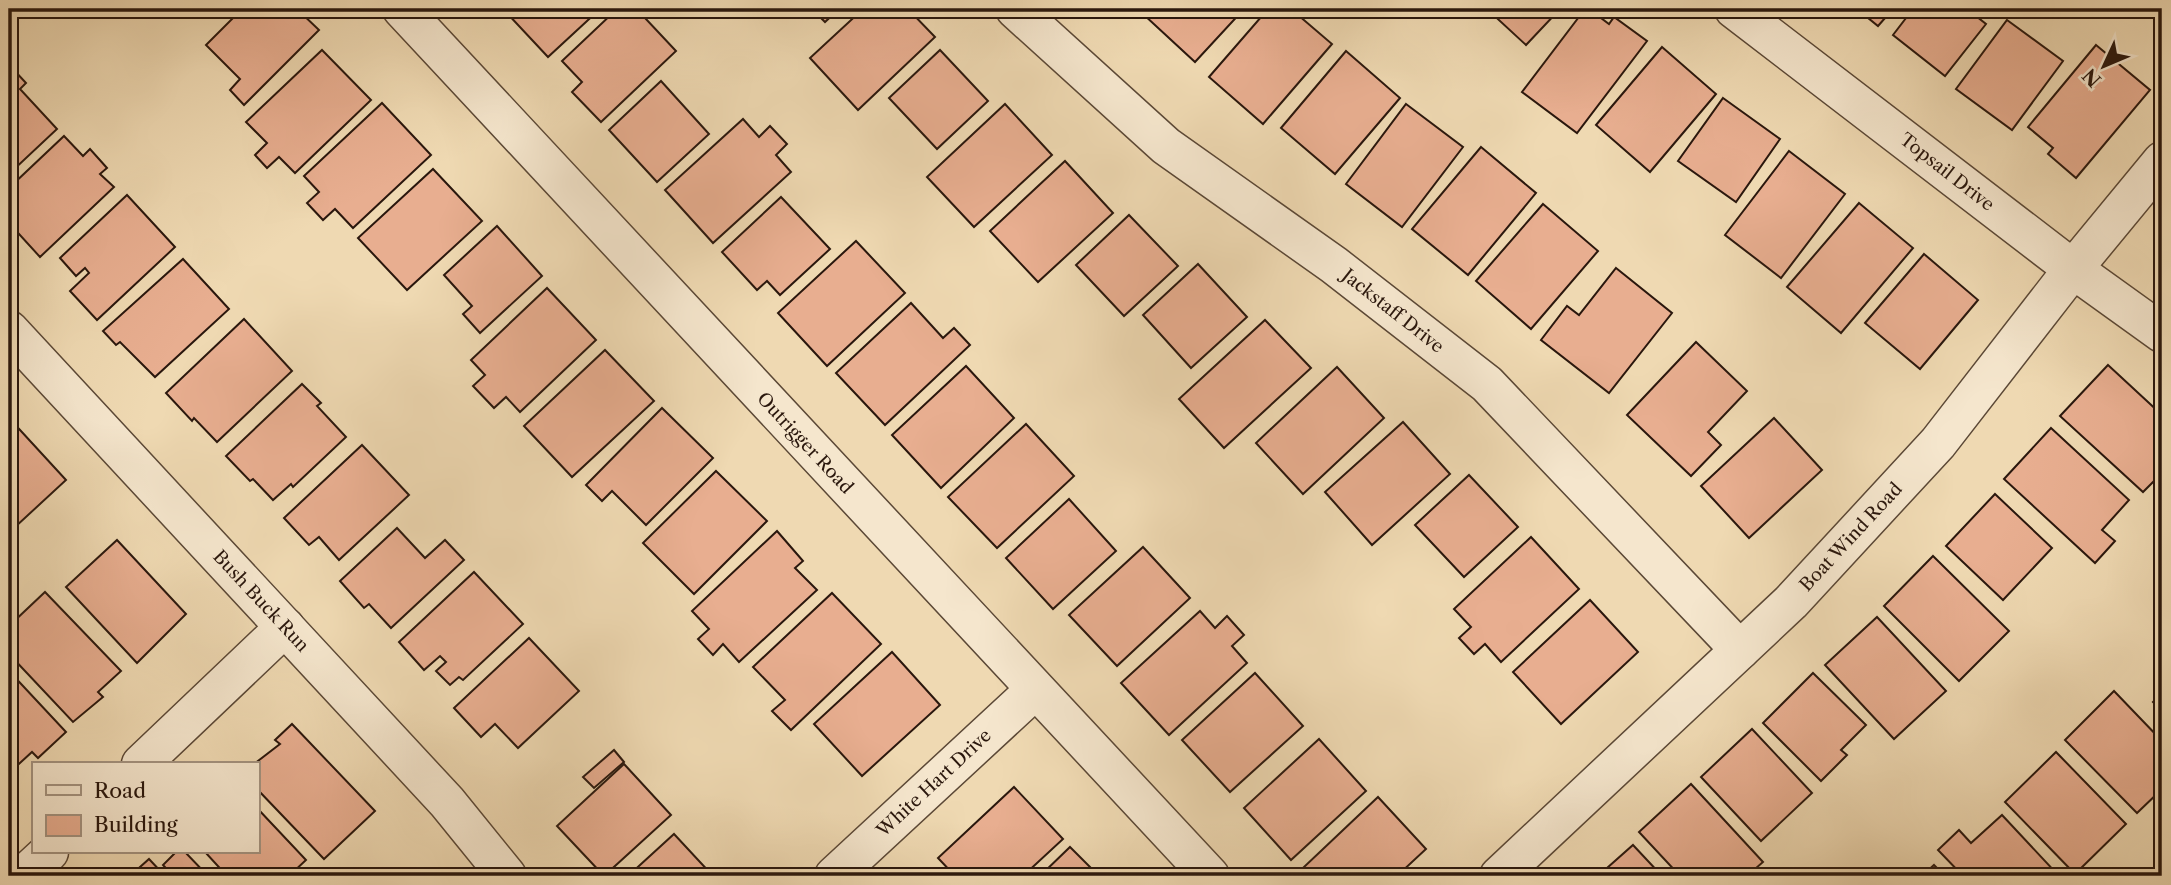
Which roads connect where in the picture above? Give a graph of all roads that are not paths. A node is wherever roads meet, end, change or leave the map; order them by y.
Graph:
1 (402, 9) edge
2 (1015, 9) edge
3 (1734, 9) edge
4 (2162, 160) edge
5 (2073, 269) junction
6 (9, 330) edge
7 (2162, 333) edge
8 (285, 627) junction
9 (1740, 650) junction
10 (1035, 690) junction
11 (143, 762) edge
12 (47, 854) edge
13 (23, 876) edge
14 (507, 876) edge
15 (834, 876) edge
16 (1210, 876) edge
17 (1499, 876) edge

1 - 10 street, Outrigger Road
2 - 9 street, Jackstaff Drive
3 - 5 street, Topsail Drive
4 - 5 street, Boat Wind Road
5 - 7 street, Topsail Drive
5 - 9 street, Boat Wind Road
6 - 8 street, Bush Buck Run
8 - 11 street
8 - 14 street, Bush Buck Run
9 - 17 street, Boat Wind Road
10 - 15 street, White Hart Drive
10 - 16 street, Outrigger Road
12 - 13 street

